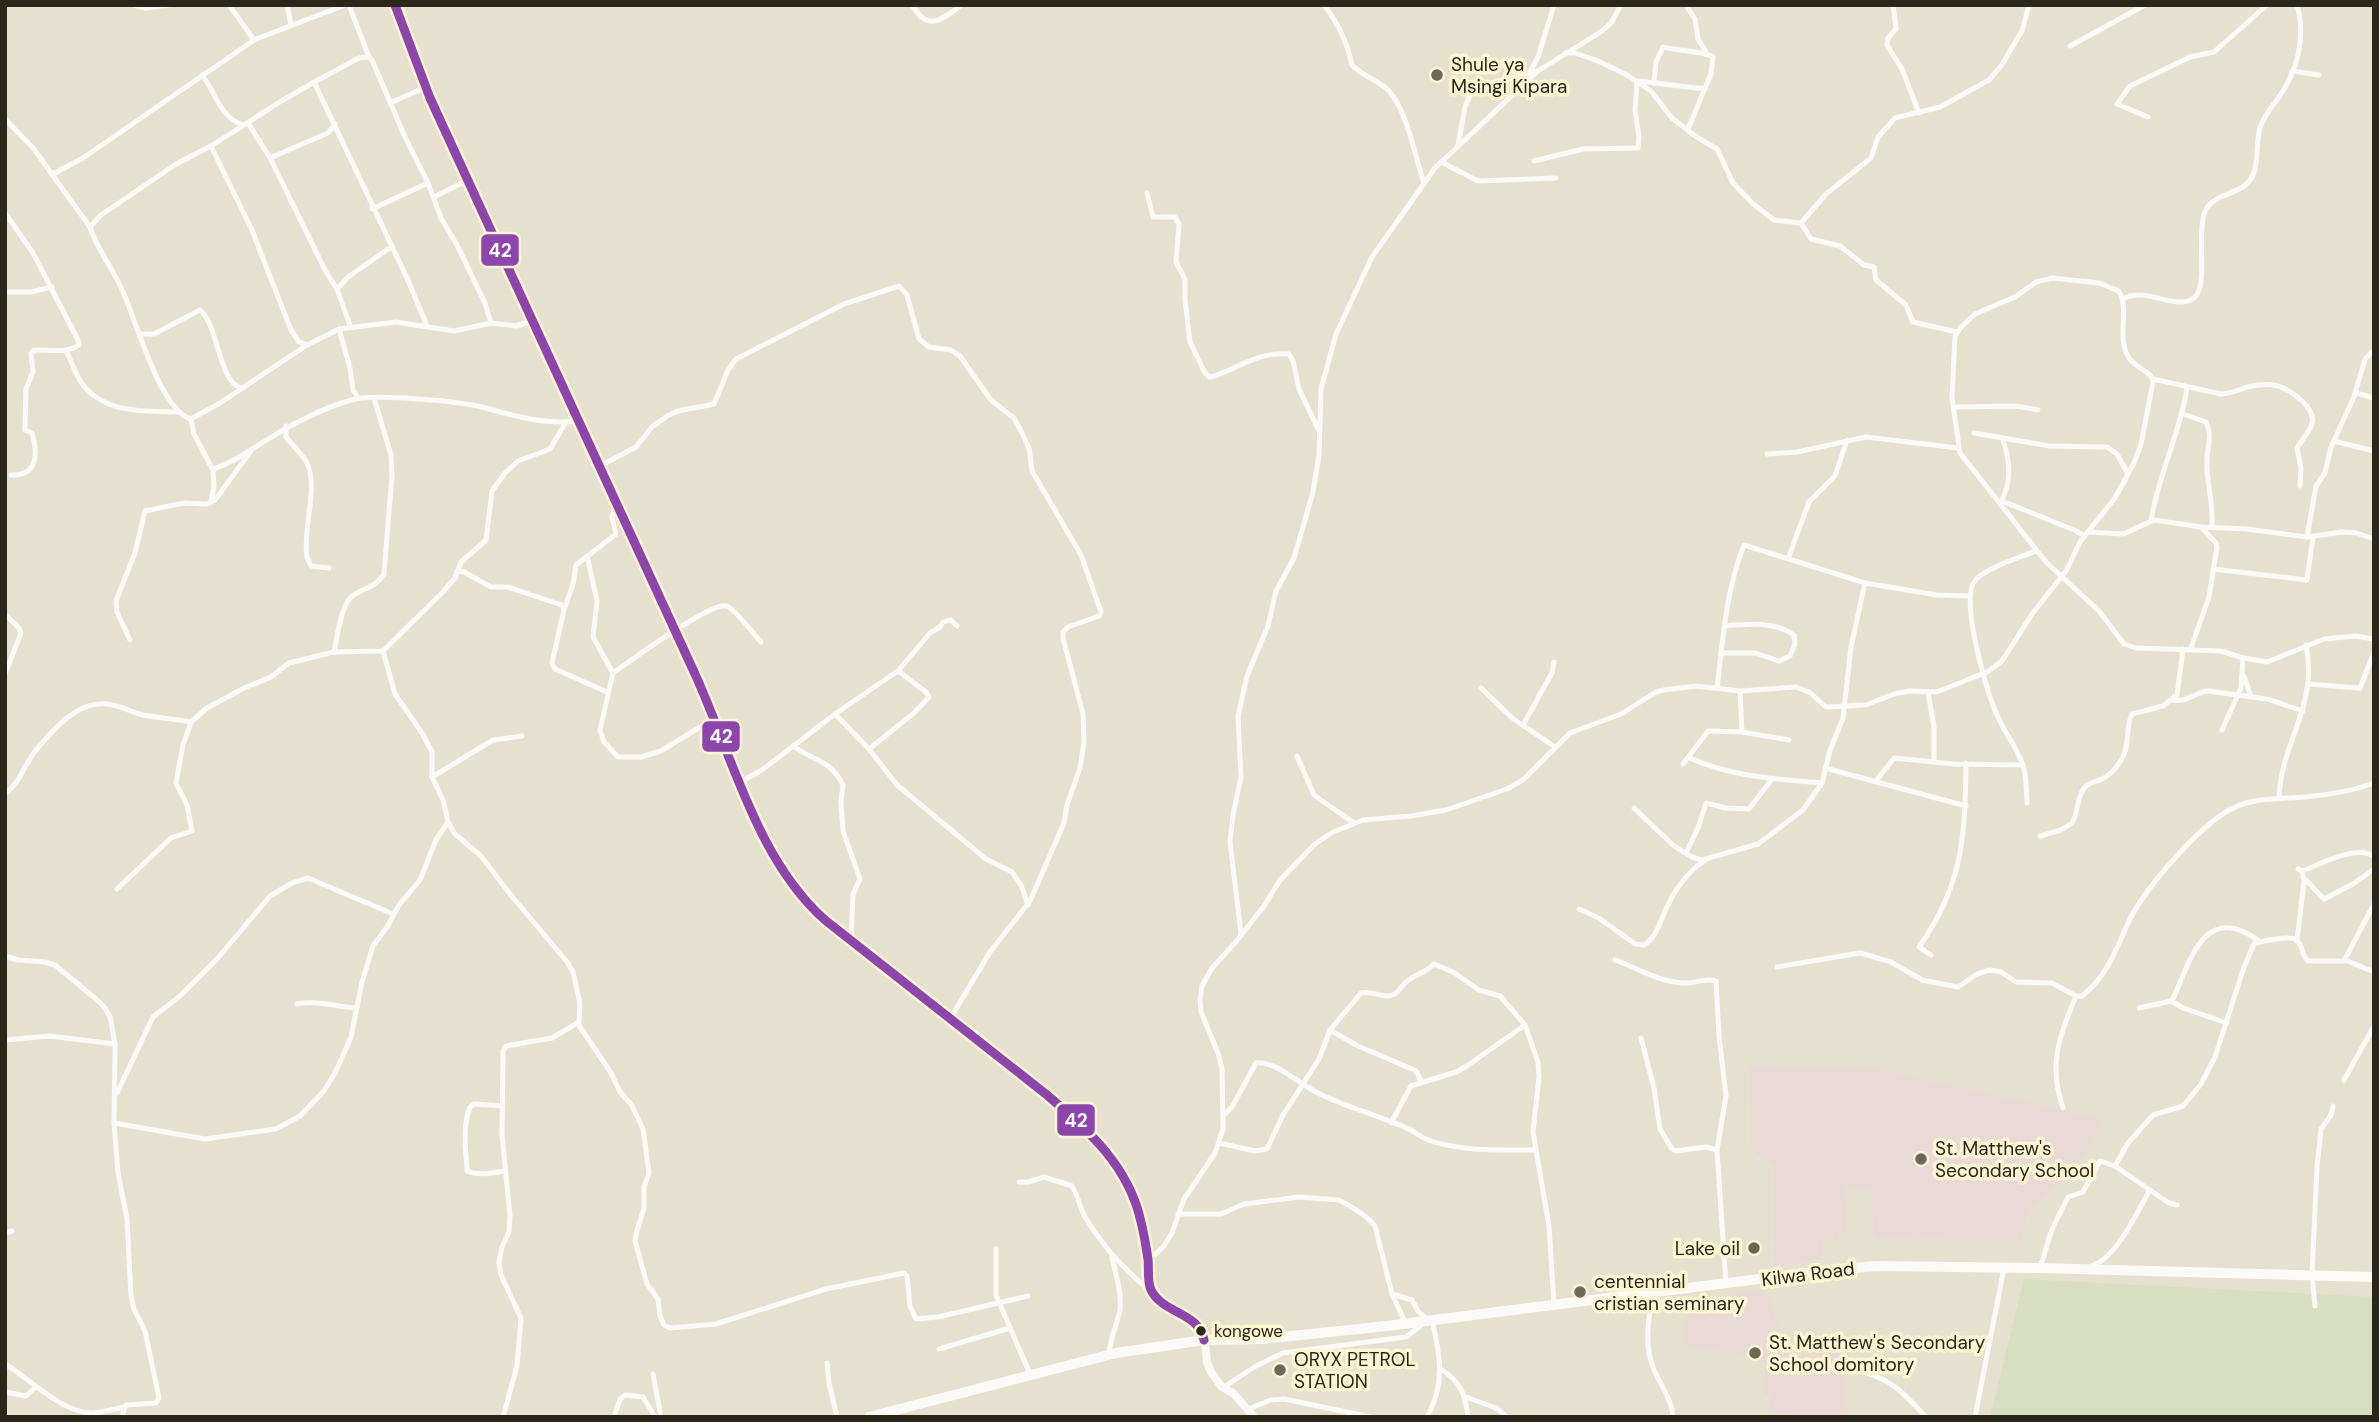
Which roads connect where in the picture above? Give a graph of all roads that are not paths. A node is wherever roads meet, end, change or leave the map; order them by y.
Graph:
1 (134, 5) edge
2 (168, 5) edge
3 (229, 5) edge
4 (287, 5) edge
5 (347, 5) edge
6 (396, 5) edge
7 (912, 5) edge
8 (962, 5) edge
9 (1324, 5) edge
10 (1554, 5) edge
11 (1621, 5) edge
12 (1686, 5) edge
13 (1893, 5) edge
14 (2029, 5) edge
15 (2145, 5) edge
16 (2267, 5) edge
17 (2297, 5) edge
18 (154, 6) edge
19 (291, 25) junction
20 (254, 40) junction
21 (2070, 47) dead end
22 (1566, 53) junction
23 (1707, 54) junction
24 (369, 57) junction
25 (1538, 71) junction
26 (2292, 71) junction
27 (1530, 72) junction
28 (202, 75) junction
29 (2319, 75) dead end
30 (314, 82) junction
31 (1636, 82) junction
32 (1654, 83) junction
33 (426, 87) junction
34 (1705, 89) junction
35 (390, 103) junction
36 (1919, 113) junction
37 (2148, 117) dead end
38 (5, 119) edge
39 (245, 124) junction
40 (335, 124) junction
41 (1688, 129) junction
42 (328, 133) junction
43 (340, 134) junction
44 (211, 146) junction
45 (1458, 146) junction
46 (270, 158) junction
47 (1534, 161) dead end
48 (1441, 162) junction
49 (51, 173) junction
50 (1556, 178) dead end
51 (468, 180) junction
52 (428, 183) junction
53 (1424, 183) junction
54 (1147, 193) dead end
55 (434, 197) junction
56 (372, 209) junction
57 (5, 213) edge
58 (1801, 223) junction
59 (90, 227) junction
60 (391, 247) junction
61 (52, 287) junction
62 (337, 289) junction
63 (5, 292) edge
64 (2123, 299) junction
65 (532, 321) junction
66 (491, 323) junction
67 (427, 326) junction
68 (351, 328) junction
69 (339, 329) junction
70 (1957, 332) junction
71 (140, 334) junction
72 (307, 345) junction
73 (2374, 350) edge
74 (65, 351) junction
75 (2153, 379) junction
76 (241, 388) junction
77 (2187, 388) junction
78 (353, 390) junction
79 (2356, 393) junction
80 (358, 398) junction
81 (374, 398) junction
82 (2374, 398) edge
83 (345, 402) junction
84 (1953, 407) junction
85 (2038, 410) dead end
86 (179, 412) junction
87 (2183, 414) junction
88 (191, 419) junction
89 (577, 421) junction
90 (566, 422) junction
91 (286, 426) junction
92 (1321, 433) junction
93 (1974, 433) dead end
94 (1847, 440) junction
95 (2003, 440) junction
96 (2333, 441) junction
97 (253, 448) junction
98 (1958, 448) junction
99 (2374, 451) edge
100 (1767, 454) dead end
101 (600, 466) junction
102 (213, 470) junction
103 (2128, 474) junction
104 (11, 475) dead end
105 (2300, 486) dead end
106 (211, 502) junction
107 (2000, 502) junction
108 (615, 507) junction
109 (2151, 521) junction
110 (2201, 527) junction
111 (2212, 527) junction
112 (2087, 534) junction
113 (2310, 537) junction
114 (2374, 538) edge
115 (2036, 551) junction
116 (587, 556) junction
117 (1788, 559) junction
118 (329, 568) dead end
119 (2213, 569) junction
120 (457, 571) junction
121 (2061, 578) junction
122 (1865, 583) junction
123 (1969, 596) junction
124 (564, 610) junction
125 (5, 614) edge
126 (957, 626) dead end
127 (1725, 626) junction
128 (675, 629) junction
129 (2374, 639) edge
130 (130, 640) dead end
131 (761, 642) dead end
132 (2306, 645) junction
133 (2183, 649) junction
134 (2191, 649) junction
135 (383, 651) junction
136 (334, 652) junction
137 (2374, 652) edge
138 (1721, 653) junction
139 (2243, 658) junction
140 (1553, 662) dead end
141 (898, 671) junction
142 (613, 673) junction
143 (2243, 673) junction
144 (5, 674) edge
145 (1984, 674) junction
146 (2308, 684) junction
147 (1481, 688) dead end
148 (1717, 688) junction
149 (1740, 691) junction
150 (607, 692) junction
151 (1928, 692) junction
152 (2237, 696) junction
153 (2251, 697) junction
154 (2173, 700) junction
155 (1845, 706) junction
156 (2303, 711) junction
157 (835, 713) junction
158 (191, 722) junction
159 (1523, 725) junction
160 (2222, 730) dead end
161 (1742, 732) junction
162 (722, 734) junction
163 (522, 736) dead end
164 (1789, 740) dead end
165 (793, 746) junction
166 (1555, 747) junction
167 (869, 749) junction
168 (1297, 756) dead end
169 (1688, 757) junction
170 (1934, 762) junction
171 (1966, 763) junction
172 (1683, 764) dead end
173 (2023, 765) junction
174 (1825, 768) junction
175 (432, 777) junction
176 (1772, 779) junction
177 (742, 781) junction
178 (1876, 781) junction
179 (1822, 783) junction
180 (2374, 783) edge
181 (5, 794) edge
182 (2279, 797) junction
183 (2027, 803) dead end
184 (1966, 806) junction
185 (1634, 808) dead end
186 (448, 822) junction
187 (1354, 823) junction
188 (2040, 836) dead end
189 (1686, 853) junction
190 (2374, 857) edge
191 (1706, 859) junction
192 (2374, 869) edge
193 (2301, 872) junction
194 (117, 889) dead end
195 (1028, 905) junction
196 (2373, 906) edge
197 (1579, 909) dead end
198 (393, 914) junction
199 (1241, 934) junction
200 (2297, 940) junction
201 (851, 942) junction
202 (2259, 942) junction
203 (1931, 955) dead end
204 (5, 956) edge
205 (1615, 960) dead end
206 (2345, 960) junction
207 (1777, 967) dead end
208 (2374, 972) edge
209 (2076, 996) junction
210 (2171, 1001) junction
211 (297, 1004) dead end
212 (2139, 1007) dead end
213 (358, 1008) junction
214 (950, 1018) junction
215 (2227, 1023) junction
216 (578, 1024) junction
217 (1525, 1025) junction
218 (2374, 1026) edge
219 (1330, 1030) junction
220 (1641, 1038) dead end
221 (5, 1040) edge
222 (115, 1044) junction
223 (2344, 1080) dead end
224 (1421, 1082) junction
225 (1303, 1083) junction
226 (116, 1096) junction
227 (502, 1106) junction
228 (2333, 1106) dead end
229 (2063, 1108) dead end
230 (1224, 1115) junction
231 (114, 1123) junction
232 (1391, 1123) junction
233 (1219, 1143) junction
234 (1535, 1150) junction
235 (1717, 1150) junction
236 (2115, 1166) junction
237 (505, 1171) junction
238 (1018, 1182) dead end
239 (2150, 1190) junction
240 (2177, 1205) dead end
241 (1178, 1214) junction
242 (996, 1249) dead end
243 (1112, 1255) junction
244 (1148, 1261) junction
245 (2004, 1268) junction
246 (2040, 1268) junction
247 (2082, 1270) junction
248 (2312, 1275) junction
249 (2374, 1277) edge
250 (1726, 1284) junction
251 (1653, 1291) junction
252 (1152, 1292) junction
253 (1392, 1294) junction
254 (1028, 1296) dead end
255 (999, 1304) junction
256 (1553, 1304) junction
257 (2315, 1306) dead end
258 (1430, 1320) junction
259 (1406, 1324) junction
260 (1010, 1328) junction
261 (1204, 1340) junction
262 (939, 1349) dead end
263 (1109, 1354) junction
264 (827, 1363) dead end
265 (5, 1364) edge
266 (1848, 1368) dead end
267 (1441, 1369) junction
268 (653, 1374) dead end
269 (1030, 1374) junction
270 (36, 1387) junction
271 (1224, 1387) junction
272 (5, 1392) edge
273 (1466, 1397) junction
274 (124, 1407) junction
275 (69, 1408) junction
276 (1248, 1409) junction
277 (1337, 1414) edge
278 (64, 1417) edge
279 (124, 1417) edge
280 (503, 1417) edge
281 (614, 1417) edge
282 (655, 1417) edge
283 (661, 1417) edge
284 (837, 1417) edge
285 (869, 1417) edge
286 (1254, 1417) edge
287 (1371, 1417) edge
288 (1427, 1417) edge
289 (1468, 1417) edge
290 (1507, 1417) edge
291 (1673, 1417) edge
292 (1926, 1417) edge
293 (1975, 1417) edge

1 - 18 street
2 - 18 street
3 - 20 street
4 - 19 street
5 - 19 street
5 - 24 street
6 - 33 main road
7 - 8 street
9 - 53 street
10 - 27 street
11 - 22 street
12 - 23 street
13 - 36 street
14 - 36 street
15 - 21 street
16 - 37 street
17 - 26 street
19 - 20 street
20 - 28 street
22 - 25 street
22 - 31 street
23 - 32 street
23 - 34 street
24 - 30 street
24 - 35 street
25 - 27 street
25 - 45 street
26 - 29 street
26 - 64 street
27 - 45 street
28 - 39 street
28 - 49 street
30 - 39 street
30 - 40 street
31 - 32 street
31 - 41 street
31 - 47 street
32 - 34 street
33 - 35 street
33 - 51 main road
34 - 41 street
35 - 52 street
36 - 58 street
38 - 49 street
39 - 44 street
39 - 46 street
40 - 42 street
40 - 43 street
41 - 58 street
42 - 43 street
42 - 46 street
43 - 56 street
44 - 59 street
44 - 72 street
45 - 48 street
46 - 62 street
48 - 50 street
48 - 53 street
49 - 59 street
51 - 55 street
51 - 65 main road
52 - 55 street
52 - 56 street
53 - 92 street
54 - 92 street
55 - 66 street
56 - 60 street
57 - 61 street
58 - 70 street
59 - 71 street
60 - 62 street
60 - 67 street
61 - 63 street
61 - 74 street
62 - 68 street
64 - 70 street
64 - 75 street
65 - 66 street
65 - 89 main road
66 - 67 street
67 - 68 street
68 - 69 street
69 - 72 street
69 - 78 street
70 - 84 street
71 - 76 street
71 - 86 street
72 - 76 street
73 - 79 street
74 - 86 street
74 - 104 street
75 - 77 street
75 - 103 street
76 - 88 street
77 - 87 street
77 - 105 street
78 - 80 street
78 - 83 street
79 - 82 street
79 - 96 street
80 - 81 street
80 - 83 street
81 - 90 street
81 - 136 street
83 - 91 street
84 - 85 street
84 - 98 street
86 - 88 street
87 - 109 street
87 - 111 street
88 - 102 street
89 - 90 street
89 - 101 main road
90 - 120 street
91 - 97 street
91 - 118 street
92 - 199 street
93 - 95 street
94 - 98 street
94 - 100 street
94 - 117 street
95 - 103 street
95 - 107 street
96 - 99 street
96 - 113 street
97 - 102 street
97 - 106 street
98 - 107 street
101 - 108 main road
101 - 195 street
102 - 106 street
103 - 112 street
106 - 130 street
107 - 112 street
107 - 115 street
108 - 116 street
108 - 128 main road
109 - 110 street
109 - 112 street
110 - 111 street
110 - 119 street
111 - 113 street
112 - 121 street
113 - 114 street
113 - 119 street
115 - 121 street
115 - 123 street
116 - 124 street
116 - 142 street
117 - 122 street
117 - 127 street
119 - 134 street
120 - 124 street
120 - 135 street
121 - 133 street
121 - 145 street
122 - 123 street
122 - 155 street
123 - 145 street
124 - 150 street
125 - 144 street
126 - 141 street
127 - 138 street
127 - 138 street
128 - 131 street
128 - 142 street
128 - 162 main road
129 - 132 street
132 - 139 street
132 - 146 street
133 - 134 street
133 - 154 street
134 - 139 street
135 - 136 street
135 - 175 street
136 - 158 street
137 - 146 street
138 - 148 street
139 - 143 street
140 - 159 street
141 - 157 street
141 - 167 street
142 - 150 street
143 - 152 street
143 - 153 street
145 - 151 street
145 - 173 street
146 - 156 street
147 - 159 street
148 - 149 street
148 - 166 street
149 - 155 street
149 - 161 street
150 - 162 street
151 - 155 street
151 - 170 street
152 - 153 street
152 - 154 street
152 - 160 street
153 - 156 street
154 - 188 street
155 - 174 street
156 - 182 street
157 - 165 street
157 - 167 street
158 - 181 street
158 - 194 street
159 - 166 street
161 - 164 street
161 - 169 street
162 - 177 main road
163 - 175 street
165 - 177 street
165 - 201 street
166 - 187 street
167 - 195 street
168 - 187 street
169 - 172 street
169 - 176 street
170 - 171 street
170 - 178 street
171 - 173 street
171 - 184 street
173 - 183 street
174 - 178 street
174 - 179 street
175 - 186 street
176 - 179 street
176 - 189 street
177 - 201 main road
178 - 184 street
179 - 191 street
180 - 182 street
182 - 209 street
184 - 203 street
185 - 189 street
186 - 198 street
186 - 216 street
187 - 199 street
189 - 191 street
190 - 193 street
191 - 197 street
192 - 193 street
193 - 200 street
195 - 214 street
196 - 206 street
198 - 213 street
198 - 226 street
199 - 230 street
200 - 202 street
200 - 206 street
201 - 214 main road
202 - 210 street
202 - 215 street
204 - 222 street
205 - 235 street
206 - 208 street
207 - 209 street
209 - 229 street
210 - 212 street
210 - 215 street
211 - 213 street
213 - 231 street
214 - 244 main road
215 - 236 street
216 - 227 street
216 - 255 street
217 - 219 street
217 - 224 street
217 - 234 street
218 - 223 street
219 - 224 street
219 - 225 street
220 - 235 street
221 - 222 street
222 - 226 street
224 - 232 street
225 - 230 street
225 - 232 street
225 - 233 street
226 - 231 street
227 - 237 street
227 - 237 street
228 - 248 street
230 - 233 street
231 - 274 street
232 - 234 street
233 - 241 street
234 - 256 street
235 - 250 street
236 - 239 street
236 - 246 street
237 - 280 street
238 - 243 street
239 - 240 street
239 - 247 street
241 - 244 street
241 - 253 street
242 - 255 street
243 - 252 street
243 - 263 street
244 - 252 main road
245 - 246 highway, Kilwa Road
245 - 250 highway, Kilwa Road
245 - 293 street
246 - 247 highway, Kilwa Road
247 - 248 highway, Kilwa Road
248 - 249 highway, Kilwa Road
248 - 257 street
250 - 251 highway, Kilwa Road
251 - 256 highway, Kilwa Road
251 - 291 street
252 - 261 main road
253 - 258 street
253 - 259 street
254 - 255 street
255 - 260 street
256 - 258 highway, Kilwa Road
258 - 259 highway, Kilwa Road
258 - 267 street
258 - 271 street
259 - 261 highway, Kilwa Road
260 - 262 street
260 - 269 street
261 - 263 highway, Kilwa Road
261 - 271 main road
263 - 269 highway, Kilwa Road
264 - 284 street
265 - 270 street
266 - 292 street
267 - 273 street
267 - 288 street
268 - 283 street
269 - 285 highway, Kilwa Road
270 - 272 street
270 - 275 street
271 - 276 main road
273 - 289 street
273 - 290 street
274 - 275 street
274 - 279 street
275 - 278 street
276 - 277 street
276 - 286 main road
277 - 287 street
281 - 282 street

